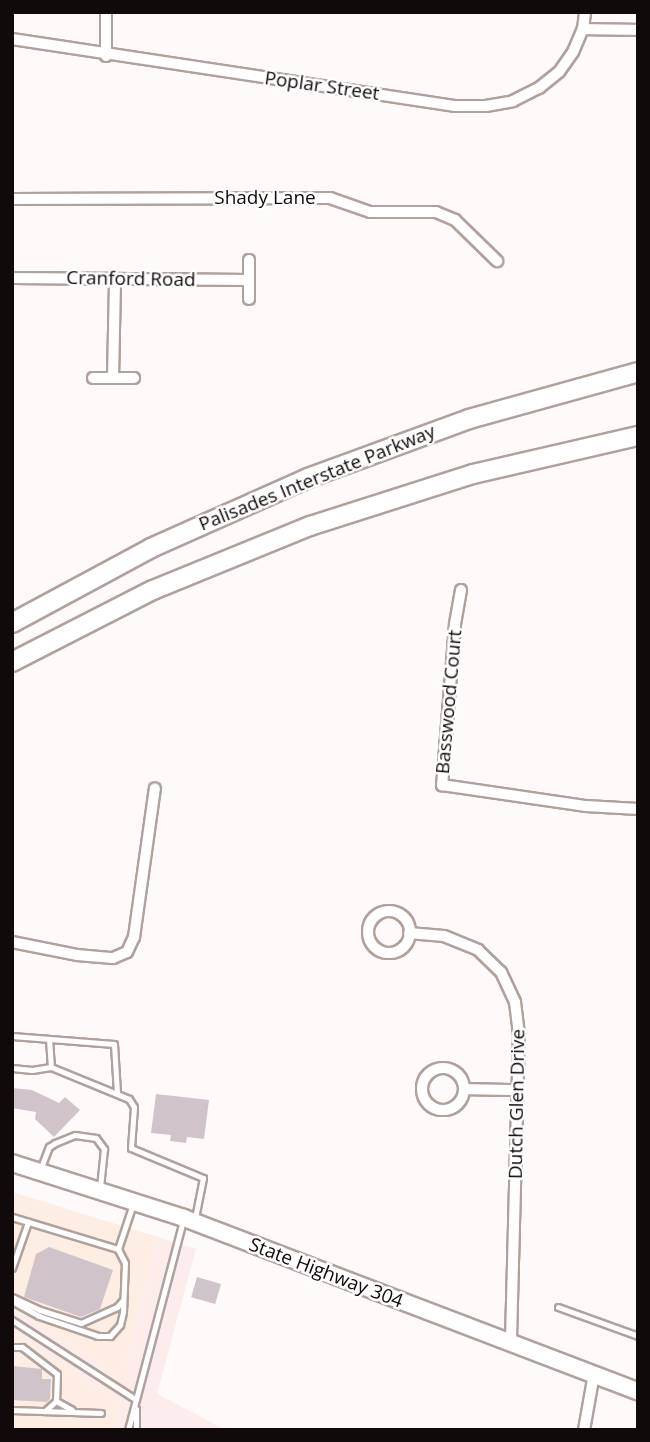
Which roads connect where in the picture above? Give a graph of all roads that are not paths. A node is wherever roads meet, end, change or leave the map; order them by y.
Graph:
1 (106, 12) edge
2 (585, 12) edge
3 (583, 29) junction
4 (638, 30) edge
5 (12, 39) edge
6 (106, 55) junction
7 (12, 199) edge
8 (249, 260) dead end
9 (497, 261) dead end
10 (12, 278) edge
11 (114, 279) junction
12 (249, 280) junction
13 (248, 299) dead end
14 (638, 372) edge
15 (93, 378) dead end
16 (113, 378) junction
17 (134, 378) dead end
18 (638, 436) edge
19 (461, 590) dead end
20 (12, 623) edge
21 (12, 662) edge
22 (155, 788) dead end
23 (638, 809) edge
24 (409, 933) junction
25 (12, 942) edge
26 (12, 1036) edge
27 (49, 1039) junction
28 (51, 1067) junction
29 (12, 1068) edge
30 (464, 1089) junction
31 (518, 1090) junction
32 (117, 1093) junction
33 (12, 1163) edge
34 (39, 1172) junction
35 (100, 1190) junction
36 (134, 1201) junction
37 (12, 1217) edge
38 (189, 1220) junction
39 (28, 1222) junction
40 (118, 1250) junction
41 (12, 1268) edge
42 (124, 1296) junction
43 (12, 1299) edge
44 (558, 1307) dead end
45 (12, 1320) edge
46 (638, 1336) edge
47 (511, 1343) junction
48 (12, 1347) edge
49 (594, 1374) junction
50 (638, 1391) edge
51 (135, 1399) junction
52 (56, 1401) junction
53 (12, 1409) edge
54 (45, 1411) junction
55 (75, 1412) junction
56 (101, 1413) dead end
57 (128, 1430) edge
58 (136, 1430) edge
59 (584, 1430) edge

1 - 6 street
2 - 3 street, Poplar Street
3 - 4 street
3 - 6 street, Poplar Street
5 - 6 street, Poplar Street
7 - 9 street, Shady Lane
8 - 12 street
10 - 11 street, Cranford Road
11 - 12 street, Cranford Road
11 - 16 street
12 - 13 street
14 - 20 highway, Palisades Interstate Parkway
15 - 16 street
16 - 17 street
18 - 21 highway
19 - 23 street, Basswood Court
22 - 25 street
24 - 24 street
24 - 31 street, Dutch Glen Drive
26 - 27 lane
27 - 28 lane
27 - 32 lane
28 - 29 lane
28 - 32 lane
30 - 30 street
30 - 31 street
31 - 47 street, Dutch Glen Drive
32 - 38 lane
33 - 34 main road, State Highway 304
34 - 35 main road, State Highway 304
34 - 35 lane
35 - 36 main road, State Highway 304
36 - 38 main road, State Highway 304
36 - 40 lane
37 - 39 lane
38 - 47 main road, State Highway 304
38 - 51 lane
39 - 40 lane
39 - 41 lane
40 - 42 lane
42 - 43 lane
42 - 43 lane
44 - 46 lane
45 - 51 lane
47 - 49 main road, State Highway 304
48 - 52 lane
49 - 50 main road, State Highway 304
49 - 59 street
51 - 57 lane
51 - 58 lane
52 - 54 lane
52 - 55 lane
53 - 54 lane
54 - 55 lane
55 - 56 lane

